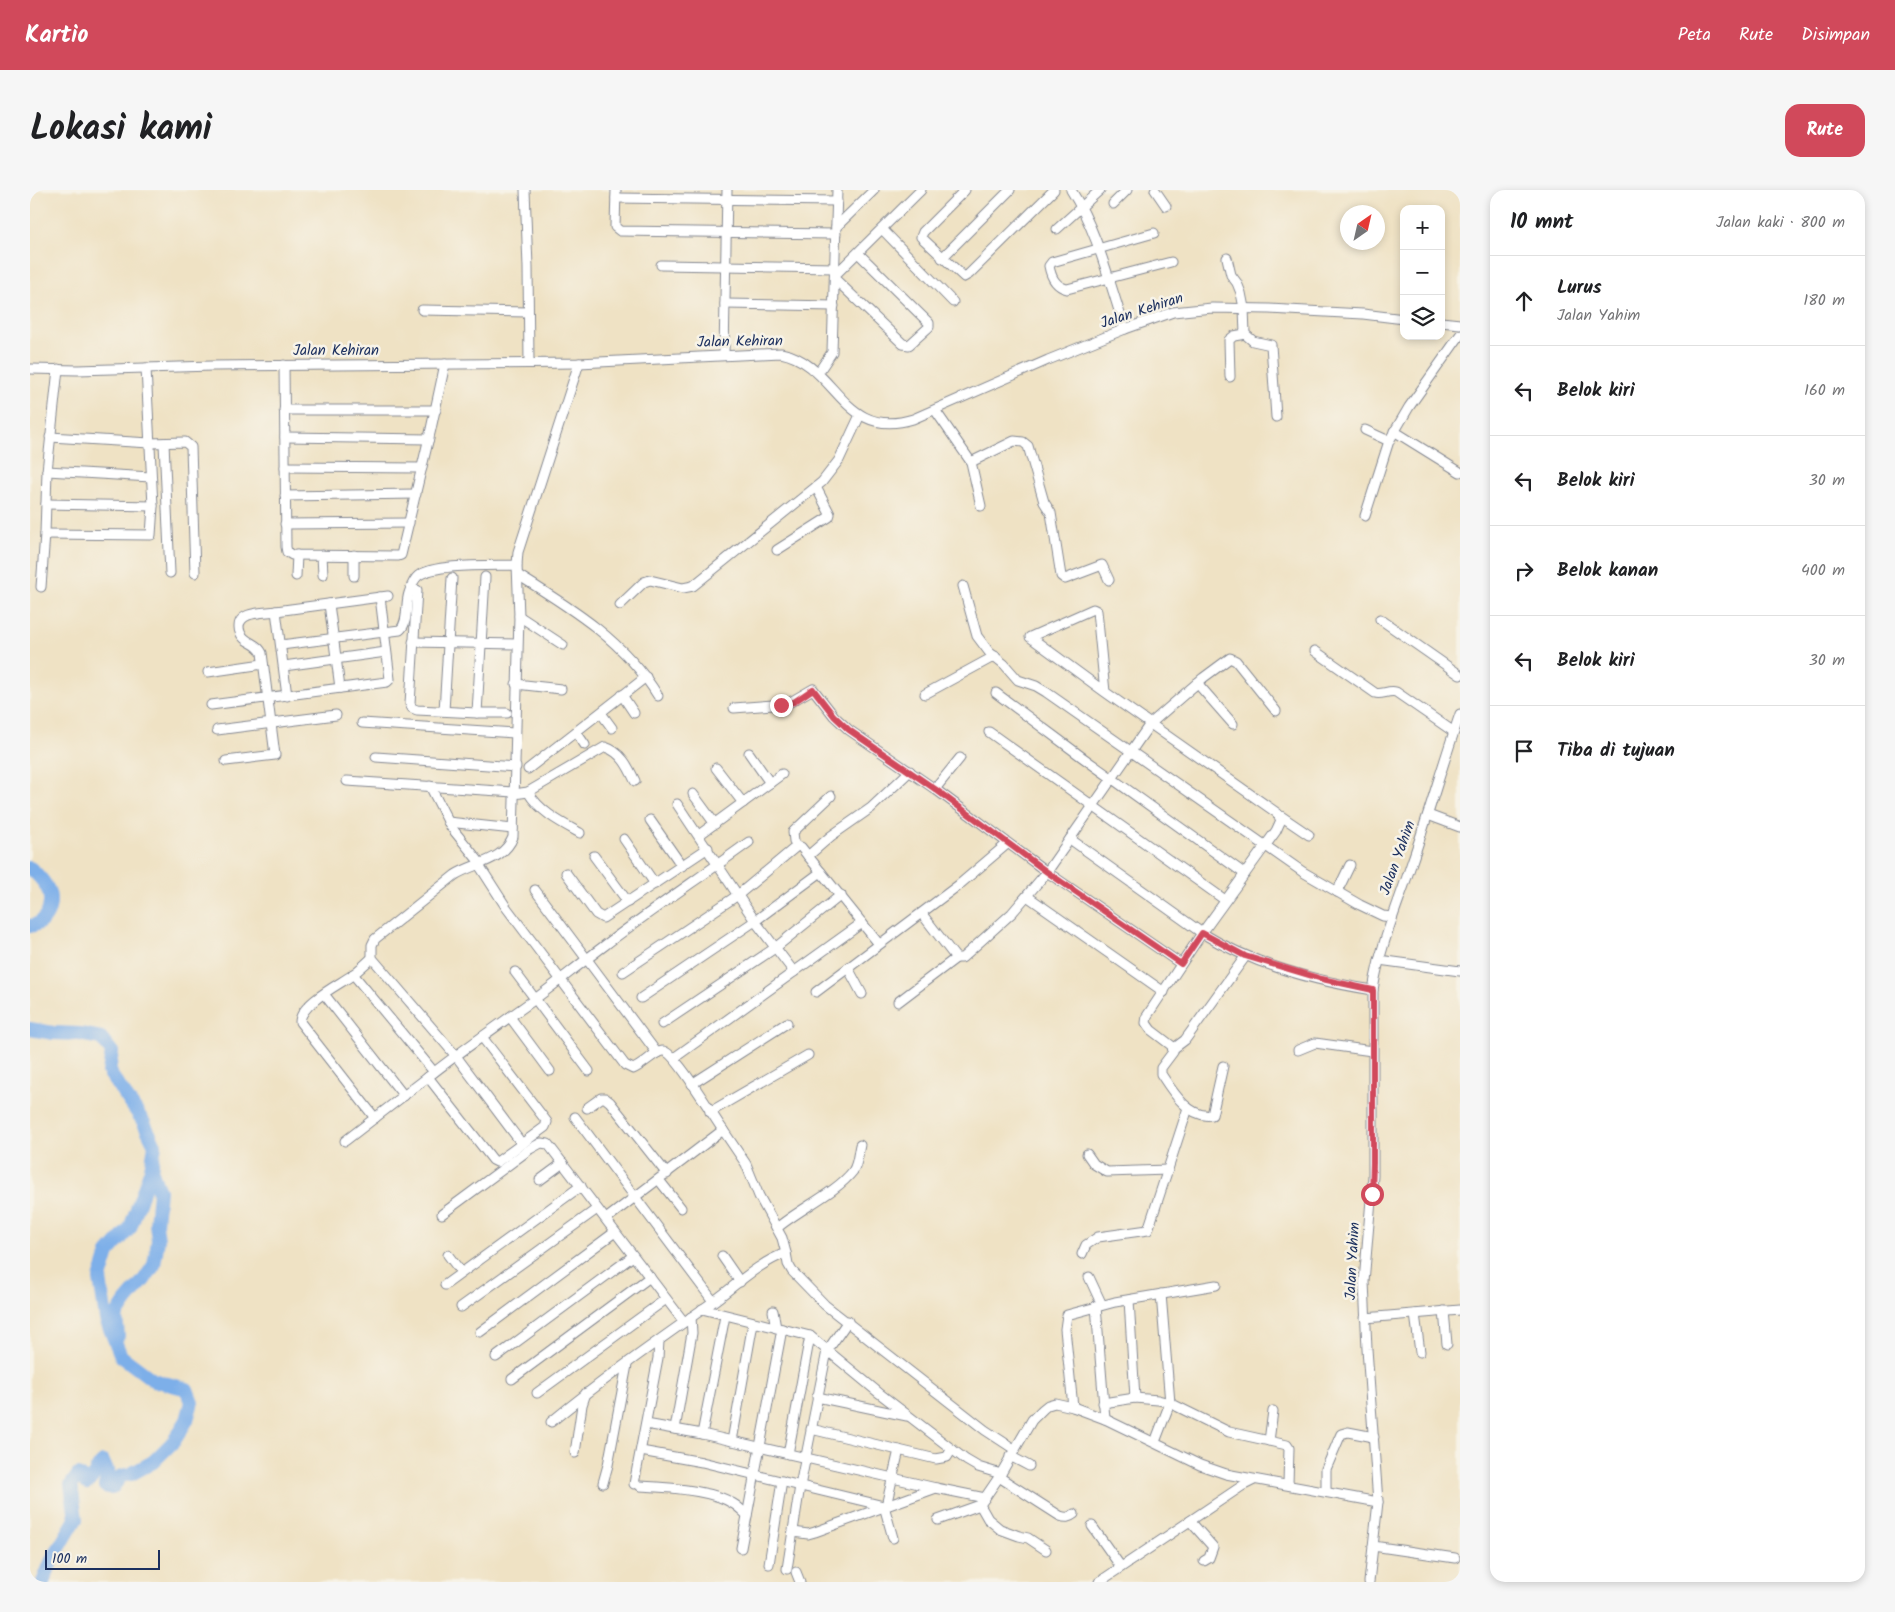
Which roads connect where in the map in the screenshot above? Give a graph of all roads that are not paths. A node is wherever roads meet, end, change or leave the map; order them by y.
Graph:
1 (525, 190) edge
2 (727, 190) edge
3 (837, 190) edge
4 (874, 190) edge
5 (921, 190) edge
6 (965, 190) edge
7 (1010, 190) edge
8 (1054, 190) edge
9 (1071, 190) edge
10 (1100, 190) edge
11 (1127, 190) edge
12 (1155, 190) edge
13 (616, 194) edge
14 (727, 200) junction
15 (837, 202) junction
16 (1113, 204) dead end
17 (1166, 206) dead end
18 (1082, 208) junction
19 (882, 229) junction
20 (1057, 229) dead end
21 (836, 230) junction
22 (726, 232) junction
23 (1154, 233) dead end
24 (1098, 248) junction
25 (858, 253) junction
26 (942, 258) junction
27 (1227, 258) dead end
28 (1170, 262) dead end
29 (661, 265) dead end
30 (726, 266) junction
31 (836, 274) junction
32 (1108, 280) junction
33 (953, 302) dead end
34 (725, 304) junction
35 (834, 306) junction
36 (1244, 308) junction
37 (422, 310) dead end
38 (528, 312) junction
39 (1400, 318) edge
40 (1445, 322) edge
41 (1460, 324) edge
42 (1124, 329) junction
43 (1245, 334) junction
44 (1460, 335) edge
45 (724, 355) junction
46 (528, 363) junction
47 (579, 363) junction
48 (445, 364) junction
49 (284, 365) junction
50 (146, 368) junction
51 (30, 369) edge
52 (58, 370) junction
53 (818, 373) junction
54 (1230, 377) dead end
55 (284, 410) junction
56 (436, 410) junction
57 (934, 410) junction
58 (860, 415) junction
59 (1276, 417) dead end
60 (1366, 430) dead end
61 (1394, 431) junction
62 (50, 436) junction
63 (285, 437) junction
64 (429, 439) junction
65 (1389, 440) junction
66 (164, 443) junction
67 (150, 444) junction
68 (971, 462) junction
69 (285, 467) junction
70 (422, 468) junction
71 (47, 471) junction
72 (1460, 472) edge
73 (151, 477) junction
74 (816, 487) junction
75 (416, 494) junction
76 (285, 496) junction
77 (46, 504) junction
78 (153, 506) junction
79 (981, 506) dead end
80 (1364, 516) dead end
81 (409, 523) junction
82 (286, 524) junction
83 (45, 534) junction
84 (777, 550) dead end
85 (297, 555) junction
86 (322, 555) junction
87 (354, 555) junction
88 (517, 565) junction
89 (170, 573) dead end
90 (196, 573) dead end
91 (323, 575) dead end
92 (518, 575) junction
93 (296, 576) dead end
94 (354, 576) dead end
95 (485, 577) dead end
96 (452, 578) dead end
97 (1109, 580) dead end
98 (963, 586) dead end
99 (41, 587) dead end
100 (418, 590) dead end
101 (329, 604) junction
102 (620, 605) dead end
103 (276, 611) junction
104 (519, 616) junction
105 (1380, 619) dead end
106 (383, 632) junction
107 (334, 638) junction
108 (413, 642) junction
109 (448, 642) junction
110 (482, 644) junction
111 (517, 644) junction
112 (280, 645) junction
113 (563, 645) dead end
114 (1315, 651) dead end
115 (386, 652) junction
116 (995, 656) junction
117 (337, 659) junction
118 (263, 664) junction
119 (284, 666) junction
120 (208, 672) dead end
121 (1460, 675) edge
122 (646, 677) junction
123 (1197, 683) junction
124 (516, 684) junction
125 (340, 688) junction
126 (561, 689) dead end
127 (1105, 692) junction
128 (996, 693) dead end
129 (925, 694) dead end
130 (622, 695) junction
131 (287, 696) junction
132 (658, 696) dead end
133 (269, 699) junction
134 (211, 705) dead end
135 (734, 708) dead end
136 (1276, 711) dead end
137 (444, 712) junction
138 (477, 713) junction
139 (601, 713) junction
140 (634, 713) dead end
141 (336, 714) dead end
142 (507, 714) dead end
143 (1460, 714) edge
144 (362, 723) dead end
145 (272, 724) junction
146 (1150, 724) junction
147 (1234, 724) dead end
148 (612, 728) dead end
149 (217, 730) dead end
150 (576, 732) junction
151 (988, 732) dead end
152 (1454, 732) junction
153 (516, 733) junction
154 (584, 745) dead end
155 (1450, 745) junction
156 (1460, 748) edge
157 (1131, 751) junction
158 (749, 753) dead end
159 (376, 757) dead end
160 (960, 758) dead end
161 (226, 761) dead end
162 (516, 767) junction
163 (716, 768) dead end
164 (528, 769) dead end
165 (910, 771) junction
166 (782, 774) dead end
167 (1113, 779) junction
168 (346, 780) dead end
169 (635, 781) dead end
170 (770, 782) junction
171 (430, 786) junction
172 (935, 789) junction
173 (528, 792) junction
174 (514, 793) junction
175 (693, 794) dead end
176 (831, 796) dead end
177 (743, 803) junction
178 (677, 804) dead end
179 (1092, 806) junction
180 (1428, 815) junction
181 (1280, 816) junction
182 (650, 820) dead end
183 (448, 822) junction
184 (715, 824) junction
185 (1460, 827) edge
186 (513, 829) junction
187 (580, 833) dead end
188 (699, 835) junction
189 (1309, 835) dead end
190 (624, 839) dead end
191 (1070, 839) junction
192 (749, 842) dead end
193 (1007, 844) junction
194 (797, 846) junction
195 (1265, 846) junction
196 (708, 848) junction
197 (594, 856) dead end
198 (808, 856) junction
199 (719, 864) junction
200 (480, 865) junction
201 (1350, 865) dead end
202 (682, 866) junction
203 (821, 872) junction
204 (1047, 872) junction
205 (566, 873) dead end
206 (1245, 874) junction
207 (655, 884) junction
208 (535, 890) dead end
209 (1337, 892) junction
210 (738, 895) junction
211 (841, 895) junction
212 (1027, 896) junction
213 (1226, 900) junction
214 (628, 902) junction
215 (922, 914) junction
216 (1392, 917) junction
217 (755, 922) junction
218 (862, 923) junction
219 (1202, 933) junction
220 (879, 944) junction
221 (775, 948) junction
222 (1245, 956) junction
223 (372, 958) junction
224 (956, 958) junction
225 (587, 959) junction
226 (1378, 960) junction
227 (1181, 964) junction
228 (848, 968) junction
229 (1460, 971) edge
230 (515, 972) dead end
231 (623, 972) dead end
232 (794, 972) junction
233 (354, 974) junction
234 (562, 980) junction
235 (1373, 990) junction
236 (816, 992) dead end
237 (1164, 992) junction
238 (324, 994) junction
239 (862, 994) dead end
240 (641, 998) dead end
241 (534, 1000) junction
242 (898, 1002) dead end
243 (510, 1017) junction
244 (786, 1023) dead end
245 (662, 1024) dead end
246 (482, 1037) junction
247 (1173, 1049) junction
248 (1298, 1050) dead end
249 (1372, 1051) junction
250 (657, 1053) junction
251 (808, 1055) dead end
252 (456, 1056) junction
253 (674, 1058) junction
254 (1223, 1066) dead end
255 (550, 1071) dead end
256 (589, 1071) dead end
257 (430, 1075) junction
258 (692, 1084) junction
259 (404, 1096) junction
260 (588, 1108) dead end
261 (1188, 1108) junction
262 (710, 1112) junction
263 (575, 1117) dead end
264 (375, 1118) junction
265 (723, 1130) junction
266 (346, 1141) dead end
267 (522, 1144) junction
268 (860, 1145) dead end
269 (1087, 1154) dead end
270 (563, 1162) junction
271 (1168, 1170) junction
272 (667, 1174) junction
273 (540, 1180) dead end
274 (659, 1180) junction
275 (581, 1186) junction
276 (635, 1197) junction
277 (680, 1208) dead end
278 (597, 1209) junction
279 (442, 1214) dead end
280 (606, 1219) junction
281 (777, 1228) junction
282 (615, 1232) junction
283 (786, 1253) junction
284 (1082, 1254) dead end
285 (448, 1255) dead end
286 (633, 1256) junction
287 (722, 1256) dead end
288 (460, 1272) junction
289 (650, 1277) junction
290 (1089, 1277) dead end
291 (740, 1282) junction
292 (445, 1285) dead end
293 (1216, 1285) dead end
294 (1161, 1294) junction
295 (666, 1299) junction
296 (1129, 1300) junction
297 (713, 1302) junction
298 (1099, 1306) junction
299 (461, 1308) dead end
300 (702, 1309) junction
301 (1460, 1310) edge
302 (1444, 1311) junction
303 (773, 1312) dead end
304 (1415, 1314) junction
305 (725, 1316) junction
306 (1365, 1318) junction
307 (687, 1320) junction
308 (848, 1321) junction
309 (753, 1322) junction
310 (779, 1329) junction
311 (480, 1332) dead end
312 (810, 1336) junction
313 (659, 1341) junction
314 (1447, 1344) dead end
315 (827, 1350) junction
316 (1420, 1352) dead end
317 (496, 1357) dead end
318 (627, 1365) junction
319 (512, 1380) dead end
320 (537, 1393) dead end
321 (586, 1393) junction
322 (818, 1398) junction
323 (1135, 1398) junction
324 (1103, 1403) junction
325 (1170, 1403) junction
326 (1073, 1407) junction
327 (1274, 1411) dead end
328 (910, 1417) junction
329 (1105, 1419) junction
330 (551, 1422) dead end
331 (646, 1424) junction
332 (675, 1429) junction
333 (812, 1429) junction
334 (702, 1434) junction
335 (1374, 1437) junction
336 (732, 1441) junction
337 (1269, 1441) junction
338 (1155, 1442) junction
339 (759, 1447) junction
340 (952, 1449) junction
341 (899, 1450) junction
342 (641, 1451) junction
343 (575, 1453) dead end
344 (1012, 1453) junction
345 (788, 1454) junction
346 (806, 1458) junction
347 (1029, 1466) dead end
348 (754, 1475) junction
349 (1000, 1475) junction
350 (893, 1478) junction
351 (1254, 1480) junction
352 (782, 1481) junction
353 (603, 1483) dead end
354 (1288, 1484) junction
355 (800, 1486) junction
356 (936, 1488) junction
357 (1326, 1492) junction
358 (982, 1502) junction
359 (1378, 1502) junction
360 (885, 1506) junction
361 (1074, 1514) dead end
362 (747, 1515) junction
363 (938, 1520) dead end
364 (1190, 1521) junction
365 (1092, 1526) dead end
366 (793, 1532) junction
367 (893, 1538) dead end
368 (1373, 1546) junction
369 (741, 1548) dead end
370 (1046, 1550) dead end
371 (1455, 1558) dead end
372 (1204, 1562) dead end
373 (769, 1564) dead end
374 (1120, 1567) junction
375 (800, 1582) edge
376 (1099, 1582) edge
377 (1369, 1582) edge

1 - 38 street
2 - 14 street
3 - 15 street
4 - 21 street
5 - 19 street
6 - 26 street
7 - 26 street
8 - 26 street
9 - 18 street
10 - 18 street
11 - 16 street
12 - 17 street
13 - 14 street
13 - 22 street
14 - 15 street
14 - 22 street
15 - 21 street
18 - 20 street
18 - 24 street
19 - 25 street
19 - 33 street
21 - 22 street
21 - 31 street
22 - 30 street
23 - 24 street
24 - 32 street
24 - 32 street
25 - 31 street
25 - 31 street
27 - 36 street
28 - 32 street
29 - 30 street
30 - 31 street
30 - 34 street
31 - 35 street
32 - 42 street
34 - 35 street
34 - 45 street
35 - 53 street
36 - 39 street, Jalan Kehiran
36 - 42 street, Jalan Kehiran
36 - 43 street
37 - 38 street
38 - 46 street
40 - 41 street
42 - 57 street, Jalan Kehiran
43 - 54 street
43 - 59 street
44 - 61 street
45 - 47 street, Jalan Kehiran
45 - 53 street, Jalan Kehiran
46 - 47 street, Jalan Kehiran
46 - 48 street, Jalan Kehiran
47 - 88 street
48 - 49 street, Jalan Kehiran
48 - 56 street
49 - 50 street, Jalan Kehiran
49 - 55 street
50 - 52 street, Jalan Kehiran
50 - 67 street
51 - 52 street, Jalan Kehiran
52 - 62 street
53 - 58 street, Jalan Kehiran
55 - 56 street
55 - 63 street
56 - 64 street
57 - 58 street, Jalan Kehiran
57 - 68 street
58 - 74 street
60 - 65 street
61 - 65 street
61 - 72 street
62 - 67 street
62 - 71 street
63 - 64 street
63 - 69 street
64 - 70 street
65 - 80 street
66 - 67 street
66 - 89 street
66 - 90 street
67 - 73 street
68 - 79 street
68 - 97 street
69 - 70 street
69 - 76 street
70 - 75 street
71 - 73 street
71 - 77 street
73 - 78 street
74 - 84 street
74 - 102 street
75 - 76 street
75 - 81 street
76 - 82 street
77 - 78 street
77 - 83 street
78 - 83 street
81 - 82 street
81 - 87 street
82 - 85 street
83 - 99 street
85 - 86 street
85 - 93 street
86 - 87 street
86 - 91 street
87 - 94 street
88 - 92 street
88 - 106 street
92 - 104 street
92 - 122 street
95 - 110 street
96 - 109 street
98 - 116 street
100 - 108 street
101 - 103 street
101 - 106 street
101 - 107 street
103 - 112 street
103 - 118 street
104 - 111 street
104 - 113 street
105 - 121 street
106 - 107 street
106 - 115 street
107 - 112 street
107 - 117 street
108 - 109 street
108 - 137 street
109 - 110 street
109 - 137 street
110 - 111 street
110 - 138 street
111 - 124 street
112 - 119 street
114 - 152 street
115 - 117 street
115 - 125 street
116 - 129 street
116 - 157 street
117 - 119 street
117 - 125 street
118 - 120 street
118 - 133 street
119 - 131 street
122 - 130 street
122 - 132 street
123 - 136 street
123 - 146 street
123 - 147 street
124 - 126 street
124 - 153 street
125 - 131 street
127 - 127 street
127 - 146 street
128 - 167 street
130 - 139 street
130 - 140 street
131 - 133 street
133 - 134 street
133 - 145 street
135 - 165 street
137 - 138 street
138 - 142 street
139 - 148 street
139 - 150 street
141 - 145 street
143 - 152 street, Jalan Yahim
144 - 153 street
145 - 149 street
145 - 161 street
146 - 157 street
146 - 181 street
150 - 154 street
150 - 164 street
151 - 179 street
152 - 155 street, Jalan Yahim
153 - 162 street
155 - 156 street
155 - 180 street, Jalan Yahim
157 - 167 street
157 - 195 street
158 - 170 street
159 - 162 street
160 - 172 street
162 - 174 street
163 - 177 street
165 - 172 street
165 - 198 street
166 - 170 street
167 - 179 street
167 - 206 street
168 - 171 street
169 - 173 street
170 - 177 street
171 - 174 street
171 - 183 street
172 - 193 street
173 - 174 street
173 - 187 street
174 - 186 street
175 - 184 street
176 - 194 street
177 - 184 street
178 - 188 street
179 - 191 street
179 - 213 street
180 - 185 street
180 - 216 street, Jalan Yahim
181 - 189 street
181 - 195 street
182 - 202 street
183 - 186 street
183 - 200 street
184 - 188 street
186 - 200 street
188 - 196 street
190 - 207 street
191 - 204 street
191 - 219 street
192 - 199 street
193 - 204 street
193 - 215 street
194 - 198 street
194 - 210 street
195 - 206 street
195 - 209 street
196 - 199 street
196 - 202 street
197 - 214 street
198 - 203 street
199 - 210 street
199 - 225 street
200 - 223 street
200 - 234 street
201 - 209 street
202 - 207 street
203 - 211 street
203 - 217 street
204 - 212 street
204 - 227 street
205 - 214 street
206 - 213 street
207 - 214 street
208 - 225 street
209 - 216 street
210 - 217 street
210 - 231 street
211 - 218 street
211 - 221 street
212 - 224 street
212 - 237 street
213 - 219 street
215 - 220 street
215 - 224 street
216 - 226 street, Jalan Yahim
217 - 221 street
217 - 240 street
218 - 220 street
218 - 232 street
219 - 222 street
219 - 227 street
220 - 228 street
221 - 232 street
221 - 245 street
222 - 235 street
222 - 247 street
223 - 233 street
223 - 252 street
224 - 242 street
225 - 234 street
225 - 250 street
226 - 229 street
226 - 235 street, Jalan Yahim
227 - 237 street
228 - 236 street
228 - 239 street
230 - 241 street
232 - 253 street
233 - 238 street
233 - 257 street
234 - 241 street
234 - 250 street
235 - 249 street, Jalan Yahim
237 - 247 street
238 - 259 street
238 - 264 street
241 - 243 street
241 - 256 street
243 - 246 street
243 - 255 street
244 - 258 street
246 - 252 street
246 - 267 street
247 - 261 street
248 - 249 street
249 - 306 street, Jalan Yahim
250 - 253 street
251 - 262 street
252 - 257 street
252 - 267 street
253 - 258 street
254 - 261 street
257 - 259 street
257 - 267 street
258 - 262 street
259 - 264 street
260 - 272 street
261 - 271 street
262 - 265 street
263 - 276 street
264 - 266 street
265 - 272 street
265 - 281 street
268 - 281 street
269 - 271 street
270 - 273 street
270 - 275 street
270 - 279 street
271 - 284 street
272 - 274 street
274 - 276 street
274 - 277 street
275 - 278 street
275 - 288 street
276 - 280 street
276 - 297 street
278 - 280 street
278 - 299 street
280 - 282 street
281 - 283 street
282 - 286 street
282 - 311 street
283 - 291 street
283 - 308 street
285 - 288 street
286 - 289 street
286 - 317 street
287 - 291 street
288 - 292 street
289 - 295 street
289 - 319 street
290 - 298 street
291 - 297 street
293 - 294 street
294 - 296 street
294 - 325 street
295 - 307 street
295 - 320 street
296 - 298 street
296 - 323 street
297 - 300 street
298 - 324 street
298 - 326 street
300 - 305 street
300 - 307 street
301 - 302 street
302 - 304 street
302 - 314 street
303 - 310 street
304 - 306 street
304 - 316 street
305 - 309 street
305 - 334 street
306 - 335 street, Jalan Yahim
307 - 313 street
307 - 332 street
308 - 315 street
308 - 344 street
309 - 310 street
309 - 336 street
310 - 312 street
310 - 339 street
312 - 315 street
312 - 345 street
313 - 318 street
313 - 331 street
315 - 322 street
315 - 328 street
318 - 321 street
318 - 353 street
321 - 330 street
321 - 343 street
322 - 328 street
322 - 333 street
323 - 324 street
323 - 325 street
324 - 329 street
325 - 337 street
325 - 338 street
326 - 329 street
326 - 344 street
327 - 337 street
328 - 340 street
329 - 338 street
331 - 332 street
331 - 342 street
332 - 334 street
333 - 341 street
333 - 346 street
334 - 336 street
335 - 357 street
335 - 359 street, Jalan Yahim
336 - 339 street
337 - 354 street
338 - 351 street
339 - 345 street
339 - 348 street
340 - 341 street
340 - 349 street
341 - 350 street
342 - 348 street
342 - 362 street
344 - 347 street
344 - 349 street
345 - 346 street
346 - 350 street
346 - 355 street
348 - 352 street
348 - 362 street
349 - 358 street
349 - 361 street
350 - 356 street
350 - 360 street
351 - 354 street
351 - 364 street
352 - 355 street
352 - 373 street
354 - 357 street
355 - 360 street
355 - 366 street
356 - 358 street
356 - 360 street
357 - 359 street
358 - 363 street
358 - 370 street
359 - 368 street, Jalan Yahim
360 - 366 street
360 - 367 street
362 - 369 street
364 - 372 street
364 - 374 street
365 - 374 street
366 - 375 street
368 - 371 street
368 - 377 street, Jalan Yahim
374 - 376 street

